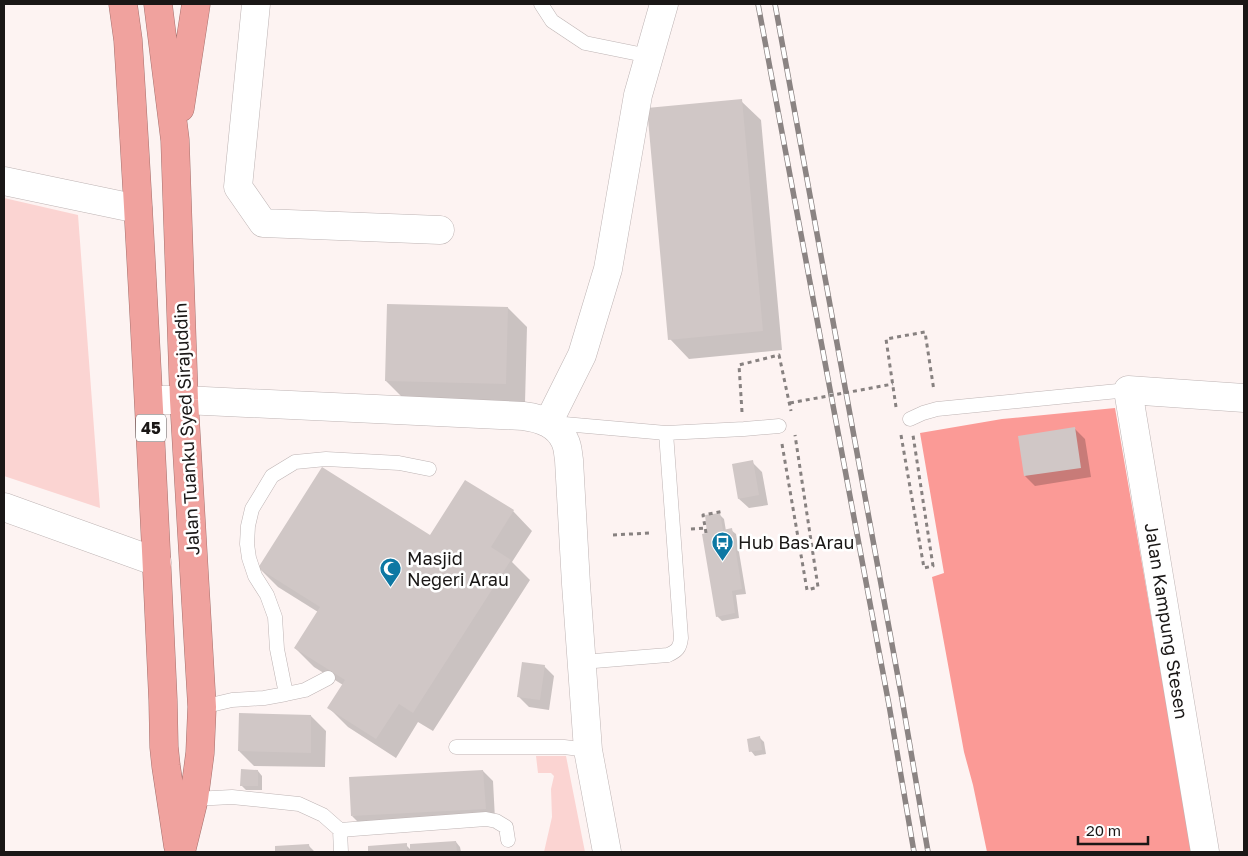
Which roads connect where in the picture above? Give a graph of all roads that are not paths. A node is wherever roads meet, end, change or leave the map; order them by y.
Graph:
1 (123, 4) edge
2 (158, 4) edge
3 (196, 4) edge
4 (256, 4) edge
5 (541, 4) edge
6 (664, 4) edge
7 (649, 56) junction
8 (175, 140) junction
9 (4, 181) edge
10 (138, 209) junction
11 (440, 230) dead end
12 (1128, 390) junction
13 (1244, 398) edge
14 (149, 400) junction
15 (184, 400) junction
16 (904, 416) road end
17 (548, 422) junction
18 (779, 426) road end
19 (666, 433) junction
20 (429, 469) dead end
21 (4, 507) edge
22 (157, 562) junction
23 (582, 662) junction
24 (328, 678) dead end
25 (286, 694) junction
26 (202, 707) junction
27 (456, 747) dead end
28 (588, 750) junction
29 (194, 798) junction
30 (340, 830) junction
31 (508, 840) dead end
32 (180, 852) edge
33 (342, 852) edge
34 (607, 852) edge
35 (1205, 852) edge

1 - 10 highway, Jalan Tuanku Syed Sirajuddin / 45
2 - 8 highway, Jalan Tuanku Syed Sirajuddin / 45
3 - 8 highway
4 - 11 street
5 - 7 lane
6 - 7 street
7 - 17 street
8 - 15 highway, Jalan Tuanku Syed Sirajuddin / 45
9 - 10 street
10 - 14 highway, Jalan Tuanku Syed Sirajuddin / 45
12 - 13 street
12 - 16 lane
12 - 35 street, Jalan Kampung Stesen
14 - 15 street
14 - 22 highway, Jalan Tuanku Syed Sirajuddin / 45
15 - 17 street
15 - 26 highway, Jalan Tuanku Syed Sirajuddin / 45
17 - 19 lane
17 - 23 street
18 - 19 lane
19 - 23 lane
20 - 25 lane
21 - 22 street
22 - 32 highway, Jalan Tuanku Syed Sirajuddin / 45
23 - 28 street
24 - 25 lane
25 - 26 lane
26 - 29 highway, Jalan Tuanku Syed Sirajuddin / 45
27 - 28 lane
28 - 34 street
29 - 30 lane
29 - 32 highway, Jalan Tuanku Syed Sirajuddin / 45
30 - 31 lane
30 - 33 lane

